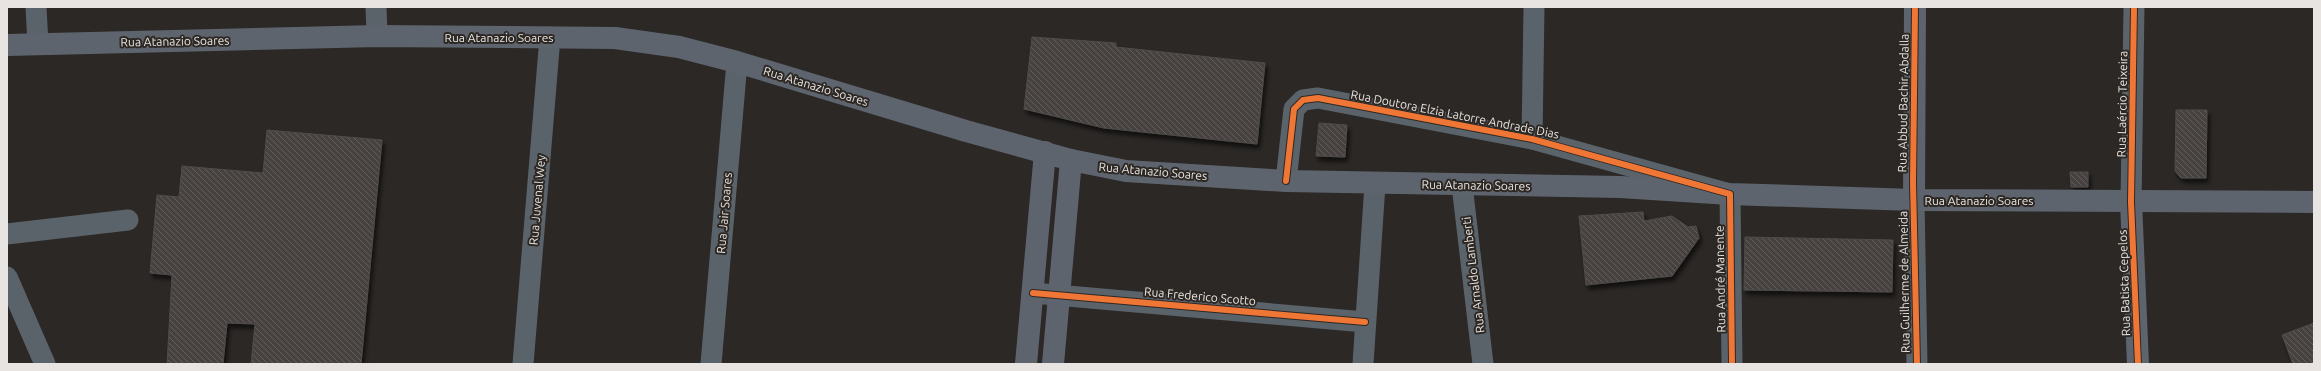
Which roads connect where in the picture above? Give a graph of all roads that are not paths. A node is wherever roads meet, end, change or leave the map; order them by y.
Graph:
1 (36, 7) edge
2 (376, 7) edge
3 (1534, 7) edge
4 (1915, 7) edge
5 (2134, 7) edge
6 (377, 36) junction
7 (550, 37) junction
8 (38, 44) junction
9 (7, 45) edge
10 (737, 62) junction
11 (1532, 139) junction
12 (1045, 152) junction
13 (1071, 160) junction
14 (1621, 163) junction
15 (1286, 181) junction
16 (1375, 184) junction
17 (1462, 185) junction
18 (1620, 187) junction
19 (1730, 194) junction
20 (1914, 200) junction
21 (2132, 202) junction
22 (2314, 202) edge
23 (128, 220) dead end
24 (7, 234) edge
25 (7, 277) edge
26 (1033, 293) junction
27 (1059, 295) junction
28 (1366, 322) junction
29 (45, 364) edge
30 (523, 364) edge
31 (711, 364) edge
32 (1026, 364) edge
33 (1053, 364) edge
34 (1362, 364) edge
35 (1483, 364) edge
36 (1732, 364) edge
37 (1917, 364) edge
38 (2138, 364) edge

1 - 8 street
2 - 6 street
3 - 11 street
4 - 20 main road, Rua Abbud Bachir Abdalla
5 - 21 street, Rua Laércio Teixeira
6 - 7 main road, Rua Atanazio Soares
6 - 8 main road, Rua Atanazio Soares
7 - 10 main road, Rua Atanazio Soares
7 - 30 street, Rua Juvenal Wey
8 - 9 main road, Rua Atanazio Soares
10 - 12 main road, Rua Atanazio Soares
10 - 31 street, Rua Jair Soares
11 - 14 street, Rua Doutora Elzia Latorre Andrade Dias
11 - 15 street, Rua Doutora Elzia Latorre Andrade Dias
12 - 13 main road, Rua Atanazio Soares
12 - 26 main road
13 - 15 main road, Rua Atanazio Soares
13 - 27 main road
14 - 18 street
14 - 19 street, Rua Doutora Elzia Latorre Andrade Dias
15 - 16 main road, Rua Atanazio Soares
16 - 17 main road, Rua Atanazio Soares
16 - 28 street
17 - 18 main road, Rua Atanazio Soares
17 - 35 street, Rua Arnaldo Lamberti
18 - 19 main road, Rua Atanazio Soares
19 - 20 main road, Rua Atanazio Soares
19 - 36 street, Rua André Manente
20 - 21 main road, Rua Atanazio Soares
20 - 37 street, Rua Guilherme de Almeida
21 - 22 main road, Rua Atanazio Soares
21 - 38 main road, Rua Batista Cepelos
23 - 24 street
25 - 29 street
26 - 27 street, Rua Frederico Scotto
26 - 32 main road
27 - 28 street, Rua Frederico Scotto
27 - 33 main road
28 - 34 street

